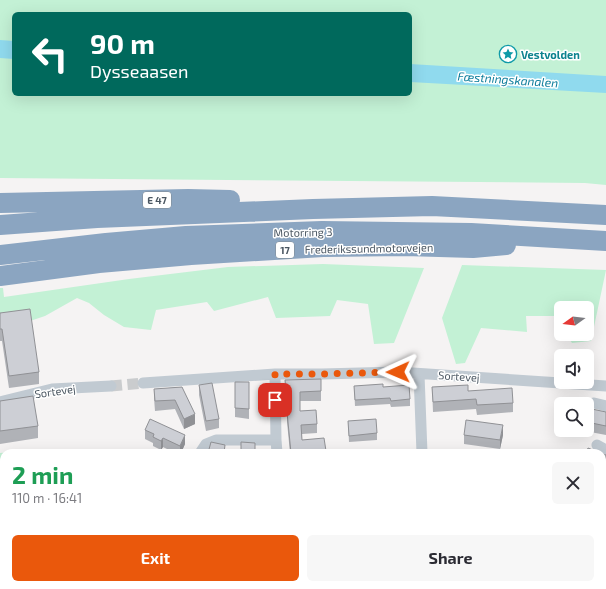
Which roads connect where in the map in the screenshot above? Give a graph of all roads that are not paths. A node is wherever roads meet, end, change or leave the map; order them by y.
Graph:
1 (0, 203) edge
2 (313, 209) junction
3 (606, 215) edge
4 (0, 225) edge
5 (571, 239) junction
6 (606, 241) edge
7 (0, 255) edge
8 (0, 276) edge
9 (275, 374) junction
10 (419, 374) junction
11 (143, 383) tunnel mouth
12 (111, 386) tunnel mouth
13 (606, 386) edge
14 (0, 402) edge
15 (594, 403) dead end
16 (606, 406) edge
17 (276, 440) junction
18 (203, 449) edge
19 (277, 449) edge
20 (422, 449) edge

1 - 2 highway, E 47
2 - 3 highway, Motorring 3 / E 47
2 - 4 highway
5 - 6 highway, Motorring 3
5 - 7 highway, Motorring 3
5 - 8 highway, Frederikssundmotorvejen / 17
9 - 10 street, Sortevej
9 - 11 street, Sortevej
9 - 17 street
10 - 13 street, Sortevej
10 - 20 street
12 - 14 street, Sortevej
15 - 16 street
17 - 18 street
17 - 19 street

